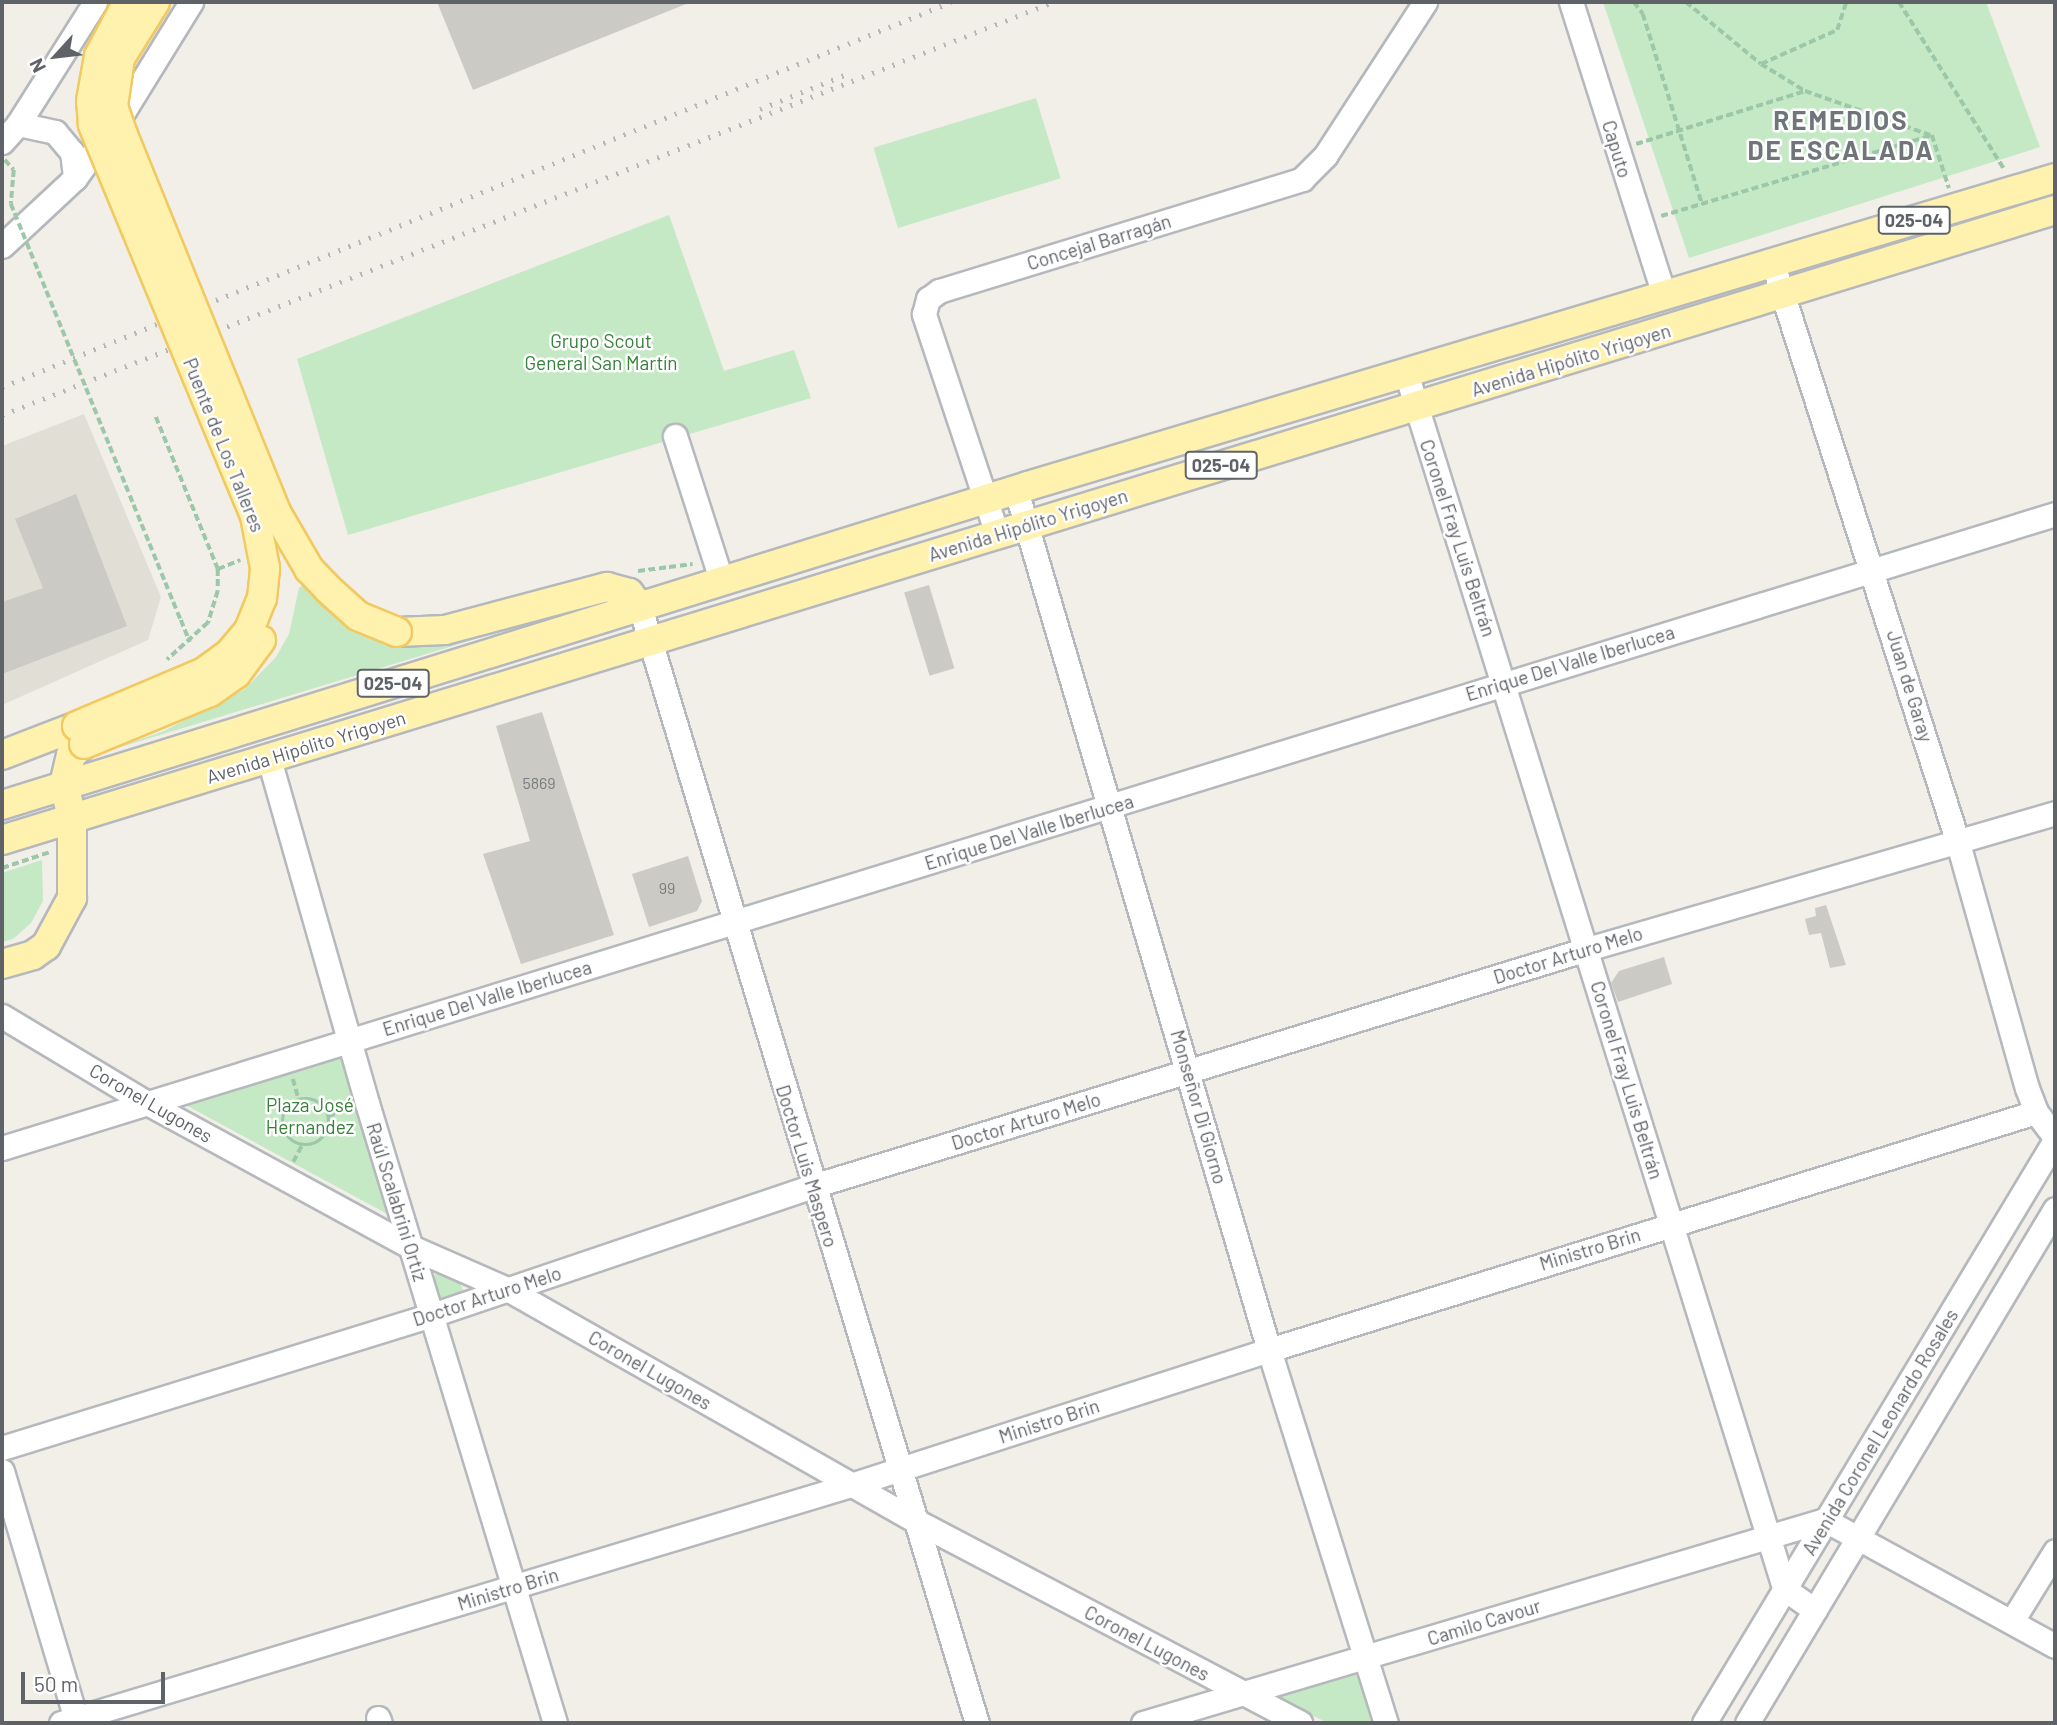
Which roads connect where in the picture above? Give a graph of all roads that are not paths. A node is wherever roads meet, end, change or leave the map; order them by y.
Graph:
1 (96, 2) edge
2 (128, 2) edge
3 (155, 2) edge
4 (191, 2) edge
5 (1425, 2) edge
6 (1572, 2) edge
7 (18, 124) junction
8 (2, 142) edge
9 (75, 178) junction
10 (2055, 178) edge
11 (2055, 210) edge
12 (2, 246) edge
13 (1773, 264) junction
14 (1784, 294) junction
15 (1664, 295) junction
16 (1406, 376) junction
17 (1417, 407) junction
18 (675, 436) dead end
19 (1016, 490) junction
20 (987, 500) junction
21 (276, 512) junction
22 (2055, 514) edge
23 (1026, 525) junction
24 (997, 534) junction
25 (1874, 569) junction
26 (722, 582) junction
27 (640, 607) junction
28 (652, 642) junction
29 (1504, 684) junction
30 (81, 735) junction
31 (2, 755) edge
32 (269, 759) junction
33 (64, 785) junction
34 (2, 805) edge
35 (1112, 806) junction
36 (100, 808) junction
37 (2055, 813) edge
38 (72, 817) junction
39 (2, 840) edge
40 (1958, 843) junction
41 (72, 898) junction
42 (733, 924) junction
43 (1587, 949) junction
44 (2, 964) edge
45 (2, 1016) edge
46 (348, 1040) junction
47 (1189, 1070) junction
48 (147, 1103) junction
49 (2036, 1112) junction
50 (2055, 1138) edge
51 (2, 1148) edge
52 (813, 1186) junction
53 (2027, 1187) junction
54 (2055, 1207) edge
55 (1671, 1223) junction
56 (411, 1247) junction
57 (509, 1290) junction
58 (432, 1315) junction
59 (1269, 1350) junction
60 (2, 1448) edge
61 (900, 1470) junction
62 (2, 1471) edge
63 (851, 1485) junction
64 (1825, 1520) junction
65 (916, 1521) junction
66 (1860, 1535) junction
67 (1769, 1537) junction
68 (2055, 1551) edge
69 (515, 1587) junction
70 (1786, 1590) junction
71 (1815, 1609) junction
72 (2012, 1621) junction
73 (2055, 1646) edge
74 (1367, 1657) junction
75 (1244, 1694) junction
76 (71, 1722) edge
77 (555, 1723) edge
78 (977, 1723) edge
79 (1143, 1723) edge
80 (1300, 1723) edge
81 (1386, 1723) edge
82 (1704, 1723) edge
83 (1747, 1723) edge

1 - 7 street
2 - 30 main road, Puente de Los Talleres, bridge
3 - 21 main road, Puente de Los Talleres, bridge
4 - 9 street
5 - 20 street, Concejal Barragán
6 - 15 street, Caputo
7 - 8 street
7 - 9 street
9 - 12 street
10 - 13 main road, Avenida Hipólito Yrigoyen / 025-04
11 - 14 main road, Avenida Hipólito Yrigoyen / 025-04
13 - 14 street, Juan de Garay
13 - 15 main road, Avenida Hipólito Yrigoyen / 025-04
14 - 17 main road, Avenida Hipólito Yrigoyen / 025-04
14 - 25 street, Juan de Garay
15 - 16 main road, Avenida Hipólito Yrigoyen / 025-04
16 - 17 street, Coronel Fray Luis Beltrán
16 - 19 main road, Avenida Hipólito Yrigoyen / 025-04
17 - 23 main road, Avenida Hipólito Yrigoyen / 025-04
17 - 29 street, Coronel Fray Luis Beltrán
18 - 26 street
19 - 20 main road, Avenida Hipólito Yrigoyen / 025-04
19 - 23 street, Monseñor Di Giorno
20 - 24 street, Concejal Barragán
20 - 26 main road, Avenida Hipólito Yrigoyen / 025-04
21 - 27 main road, Puente de Los Talleres, bridge
21 - 30 main road, Puente de Los Talleres, bridge
22 - 25 street, Enrique Del Valle Iberlucea
23 - 24 main road, Avenida Hipólito Yrigoyen / 025-04
23 - 35 street, Monseñor Di Giorno
24 - 28 main road, Avenida Hipólito Yrigoyen / 025-04
25 - 29 street, Enrique Del Valle Iberlucea
25 - 40 street, Juan de Garay
26 - 27 main road, Avenida Hipólito Yrigoyen / 025-04
27 - 28 street, Doctor Luis Maspero
27 - 33 main road, Avenida Hipólito Yrigoyen / 025-04
28 - 32 main road, Avenida Hipólito Yrigoyen / 025-04
28 - 42 street, Doctor Luis Maspero
29 - 35 street, Enrique Del Valle Iberlucea
29 - 43 street, Coronel Fray Luis Beltrán
30 - 31 main road, Puente de Los Talleres
30 - 33 main road
32 - 36 main road, Avenida Hipólito Yrigoyen / 025-04
32 - 46 street, Raúl Scalabrini Ortiz
33 - 34 main road, Avenida Hipólito Yrigoyen / 025-04
33 - 38 main road
35 - 42 street, Enrique Del Valle Iberlucea
35 - 47 street, Monseñor Di Giorno
36 - 38 main road, Avenida Hipólito Yrigoyen / 025-04
36 - 41 main road
37 - 40 street, Doctor Arturo Melo
38 - 39 main road, Avenida Hipólito Yrigoyen / 025-04
38 - 41 main road
40 - 43 street, Doctor Arturo Melo
40 - 49 street, Juan de Garay
41 - 44 main road
42 - 46 street, Enrique Del Valle Iberlucea
42 - 52 street, Doctor Luis Maspero
43 - 47 street, Doctor Arturo Melo
43 - 55 street, Coronel Fray Luis Beltrán
45 - 48 street, Coronel Lugones
46 - 48 street, Enrique Del Valle Iberlucea
46 - 56 street, Raúl Scalabrini Ortiz
47 - 52 street, Doctor Arturo Melo
47 - 59 street, Monseñor Di Giorno
48 - 51 street, Enrique Del Valle Iberlucea
48 - 56 street, Coronel Lugones
49 - 50 street
49 - 55 street, Ministro Brin
50 - 53 street, Avenida Coronel Leonardo Rosales
52 - 57 street, Doctor Arturo Melo
52 - 61 street, Doctor Luis Maspero
53 - 54 street
53 - 64 street, Avenida Coronel Leonardo Rosales
54 - 66 street, Avenida Coronel Leonardo Rosales
55 - 59 street, Ministro Brin
55 - 67 street, Coronel Fray Luis Beltrán
56 - 57 street, Coronel Lugones
56 - 58 street, Raúl Scalabrini Ortiz
57 - 58 street, Doctor Arturo Melo
57 - 63 street, Coronel Lugones
58 - 60 street, Doctor Arturo Melo
58 - 69 street, Raúl Scalabrini Ortiz
59 - 61 street, Ministro Brin
59 - 74 street, Monseñor Di Giorno
61 - 63 street, Ministro Brin
61 - 65 street, Doctor Luis Maspero
62 - 76 street
63 - 65 street, Coronel Lugones
63 - 69 street, Ministro Brin
64 - 66 street
64 - 67 street, Camilo Cavour
64 - 70 street, Avenida Coronel Leonardo Rosales
65 - 75 street, Coronel Lugones
65 - 78 street, Doctor Luis Maspero
66 - 71 street, Avenida Coronel Leonardo Rosales
66 - 72 street
67 - 70 street, Coronel Fray Luis Beltrán
67 - 74 street, Camilo Cavour
68 - 72 street
69 - 76 street, Ministro Brin
69 - 77 street, Raúl Scalabrini Ortiz
70 - 71 street
70 - 82 street, Avenida Coronel Leonardo Rosales
71 - 83 street, Avenida Coronel Leonardo Rosales
72 - 73 street
74 - 75 street, Camilo Cavour
74 - 81 street, Monseñor Di Giorno
75 - 79 street, Camilo Cavour
75 - 80 street, Coronel Lugones

